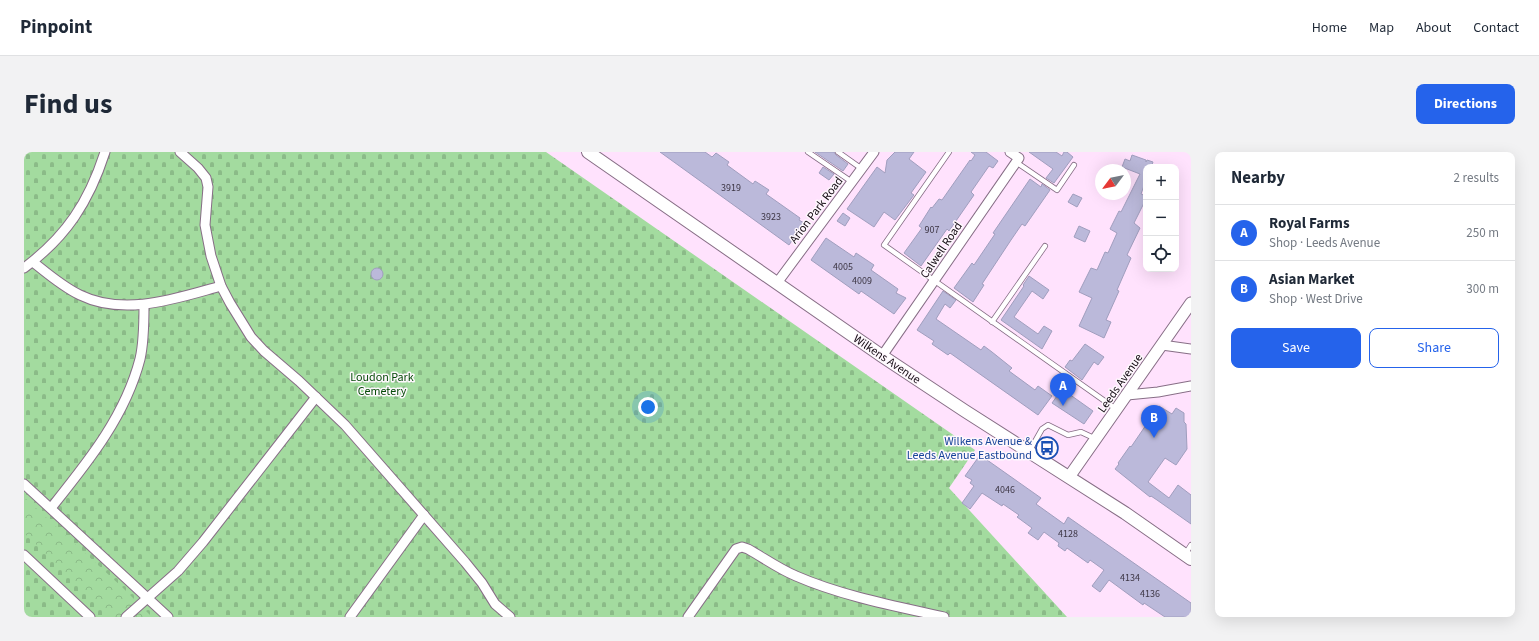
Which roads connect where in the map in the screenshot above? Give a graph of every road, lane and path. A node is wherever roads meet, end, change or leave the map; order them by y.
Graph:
1 (105, 152) edge
2 (180, 152) edge
3 (588, 152) edge
4 (808, 152) edge
5 (838, 152) edge
6 (874, 152) edge
7 (949, 152) edge
8 (1010, 152) edge
9 (1017, 160) junction
10 (1074, 165) dead end
11 (862, 169) junction
12 (852, 182) junction
13 (1045, 246) dead end
14 (33, 262) junction
15 (24, 268) edge
16 (934, 281) junction
17 (777, 283) junction
18 (221, 286) junction
19 (1191, 303) edge
20 (144, 305) junction
21 (992, 322) junction
22 (1162, 345) junction
23 (1191, 349) edge
24 (882, 356) junction
25 (1191, 386) edge
26 (1127, 395) junction
27 (316, 397) junction
28 (1116, 410) junction
29 (1096, 439) junction
30 (1029, 452) junction
31 (1069, 477) junction
32 (24, 484) edge
33 (51, 508) junction
34 (424, 515) junction
35 (1189, 553) edge
36 (24, 555) edge
37 (148, 598) junction
38 (495, 604) junction
39 (914, 614) edge
40 (90, 617) edge
41 (126, 617) edge
42 (168, 617) edge
43 (350, 617) edge
44 (500, 617) edge
45 (510, 617) edge
46 (688, 617) edge
47 (944, 617) edge

1 - 14 street
2 - 18 street
3 - 17 main road, Wilkens Avenue
4 - 12 lane
5 - 11 lane
6 - 11 street, Arion Park Road
7 - 16 lane
8 - 9 street
9 - 10 lane
9 - 16 street, Calwell Road
11 - 12 street, Arion Park Road
12 - 17 street, Arion Park Road
13 - 21 lane
14 - 15 street
14 - 20 street
16 - 21 lane
16 - 24 street, Calwell Road
17 - 24 main road, Wilkens Avenue
18 - 20 street
18 - 27 street
19 - 22 street, Leeds Avenue
20 - 33 street
21 - 28 lane
22 - 23 street
22 - 26 street, Leeds Avenue
24 - 30 main road, Wilkens Avenue
25 - 26 street
26 - 28 street, Leeds Avenue
27 - 34 street
27 - 37 street
28 - 29 street, Leeds Avenue
29 - 30 lane
29 - 31 street, Leeds Avenue
30 - 31 main road, Wilkens Avenue
31 - 35 main road, Wilkens Avenue
32 - 33 street
33 - 37 street
34 - 38 street
34 - 43 street
36 - 40 street
37 - 41 street
37 - 42 street
38 - 44 street
38 - 45 street
39 - 46 street
39 - 47 street

